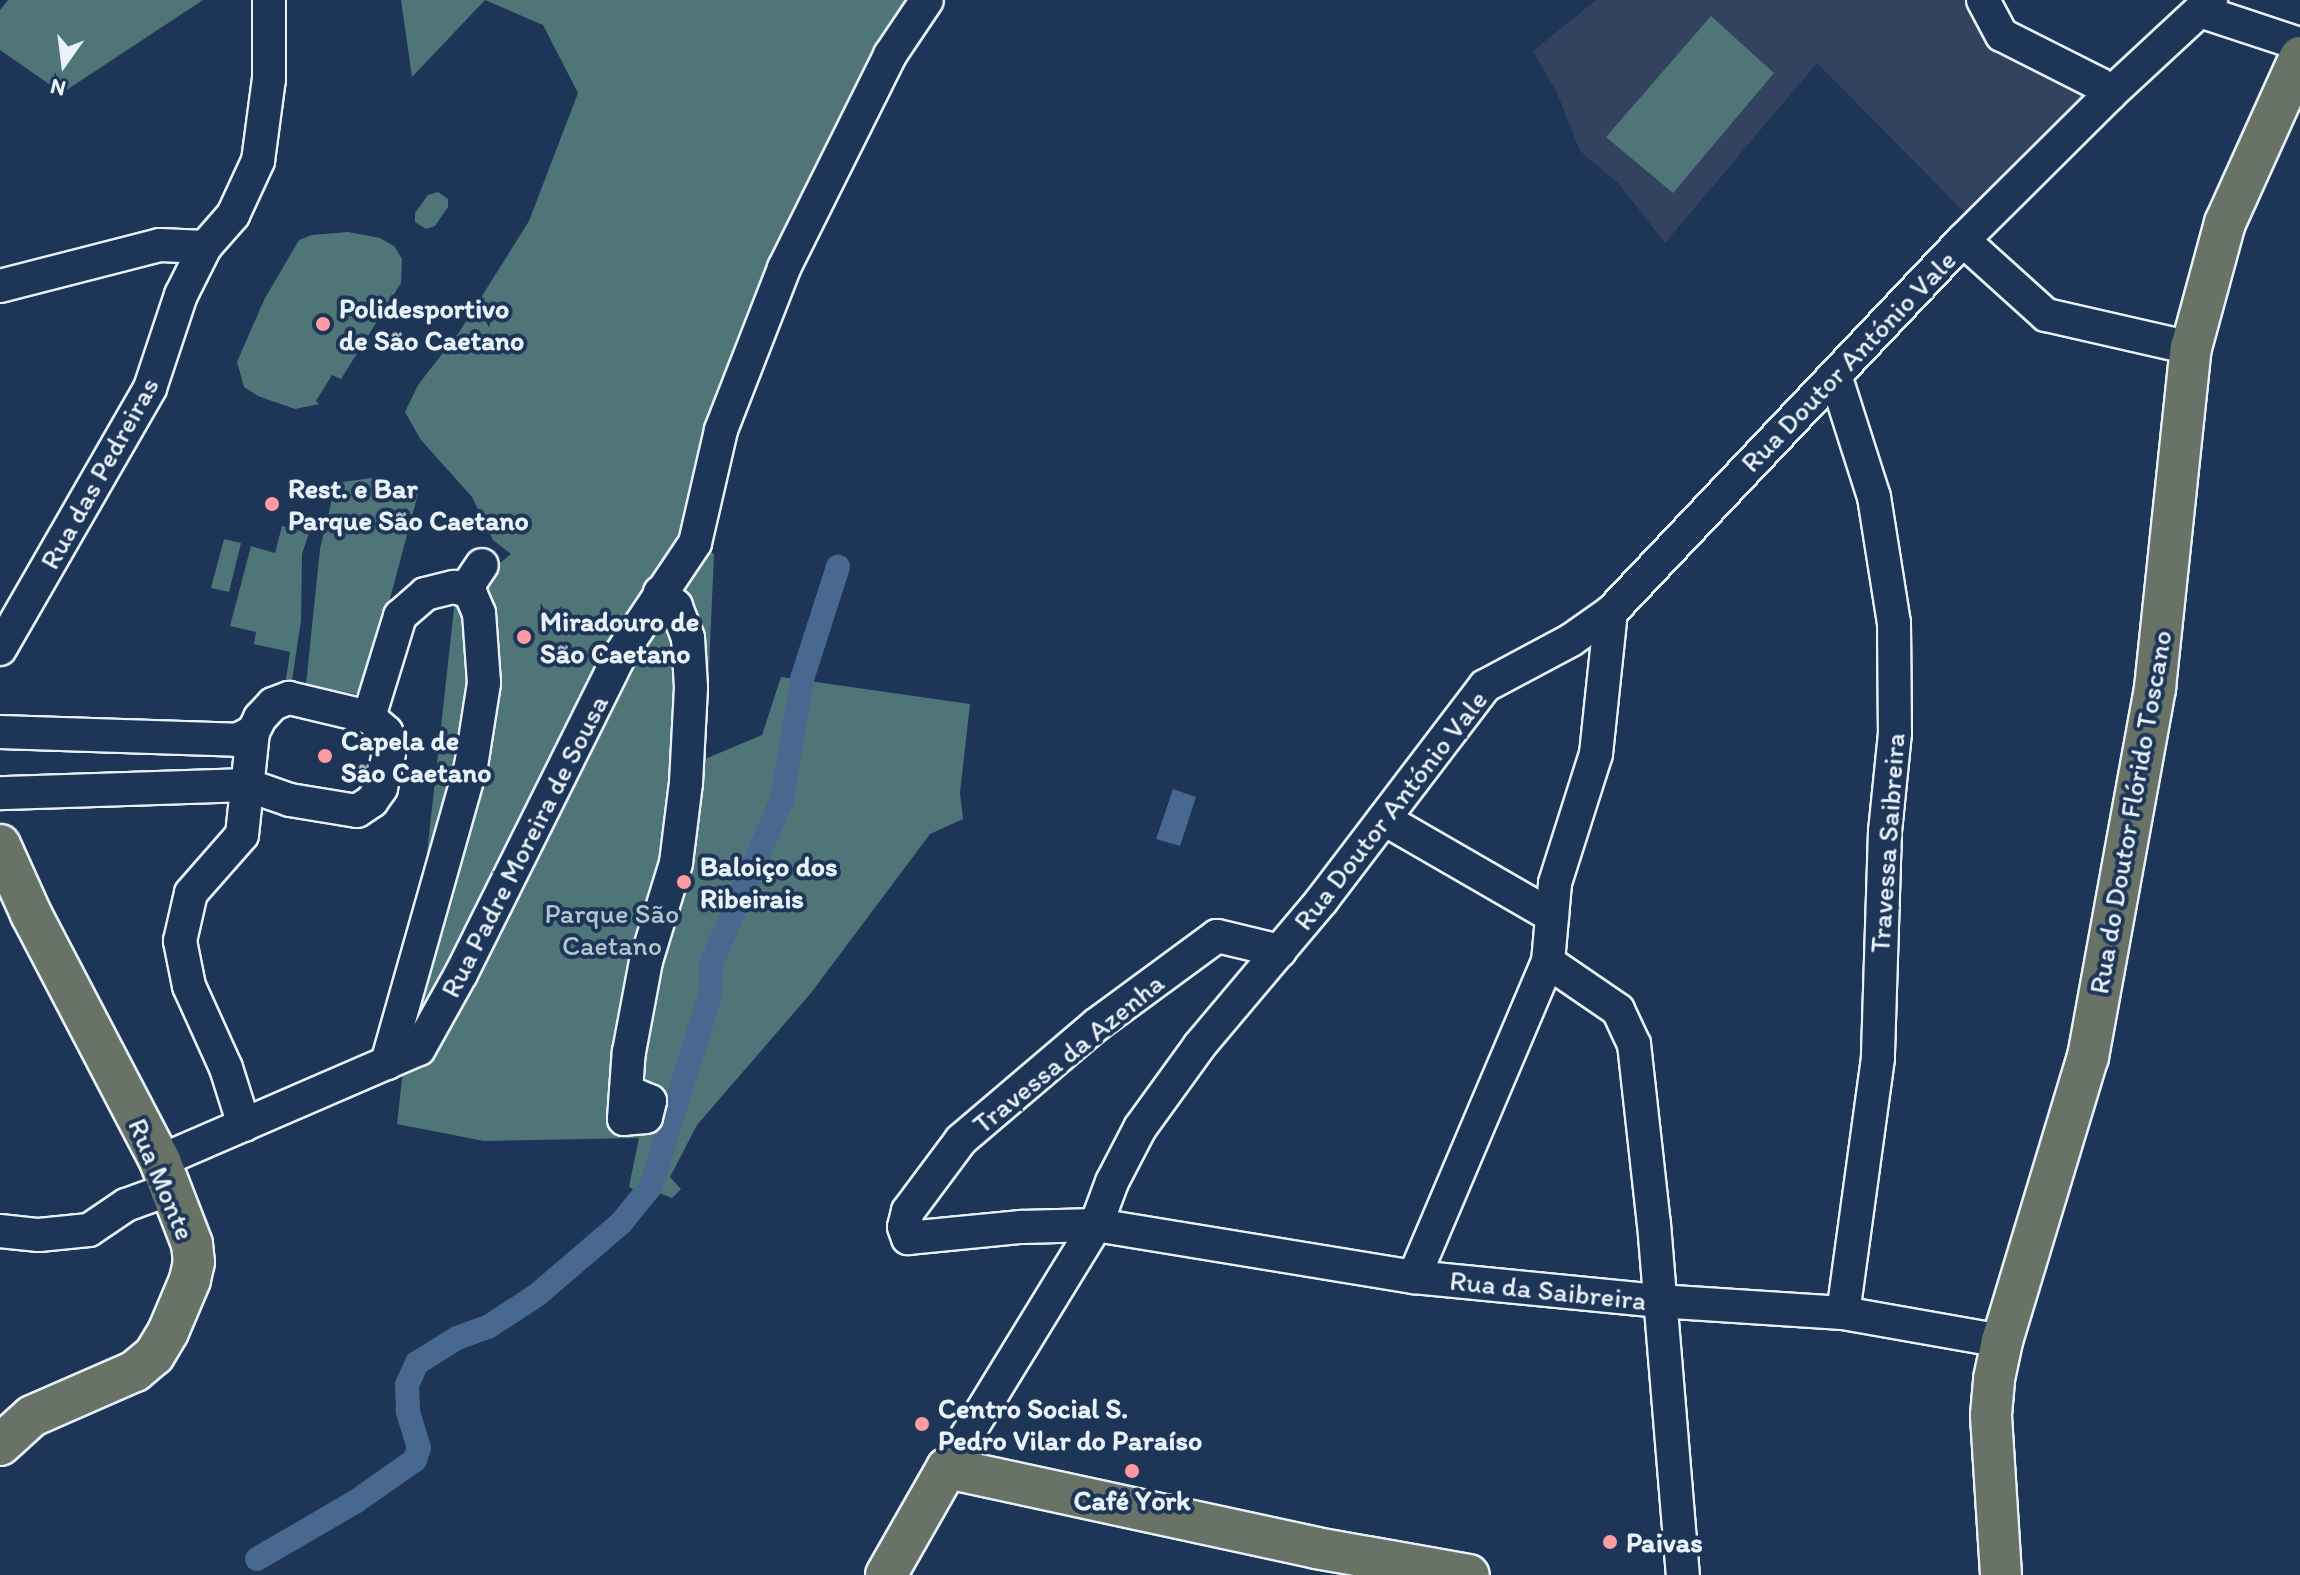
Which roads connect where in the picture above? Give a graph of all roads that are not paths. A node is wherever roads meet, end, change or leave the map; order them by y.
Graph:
1 (269, 0) edge
2 (927, 0) edge
3 (1983, 0) edge
4 (2205, 5) edge
5 (2300, 44) edge
6 (2300, 57) edge
7 (2110, 94) junction
8 (1963, 240) junction
9 (205, 247) junction
10 (0, 286) edge
11 (2191, 348) junction
12 (1836, 378) junction
13 (660, 593) junction
14 (1611, 612) junction
15 (0, 649) edge
16 (369, 717) junction
17 (0, 732) edge
18 (253, 732) junction
19 (247, 785) junction
20 (0, 793) edge
21 (1384, 819) junction
22 (0, 845) edge
23 (1552, 916) junction
24 (1280, 951) junction
25 (1548, 962) junction
26 (387, 1063) junction
27 (626, 1091) dead end
28 (244, 1125) junction
29 (165, 1175) junction
30 (1096, 1225) junction
31 (0, 1231) edge
32 (908, 1238) joint
33 (1414, 1277) junction
34 (1658, 1301) junction
35 (1843, 1313) junction
36 (2002, 1341) junction
37 (0, 1445) edge
38 (947, 1468) junction
39 (886, 1575) edge
40 (1469, 1575) edge
41 (1683, 1575) edge
42 (2001, 1575) edge

1 - 9 street, Rua das Pedreiras
2 - 13 street, Rua Padre Moreira de Sousa
3 - 7 street
4 - 5 street
4 - 7 street, Rua Doutor António Vale
6 - 11 main road, Rua do Doutor Flórido Toscano
7 - 8 street, Rua Doutor António Vale
8 - 11 street
8 - 12 street, Rua Doutor António Vale
9 - 10 street
9 - 15 street, Rua das Pedreiras
11 - 36 main road, Rua do Doutor Flórido Toscano
12 - 14 street, Rua Doutor António Vale
12 - 35 street, Travessa Saibreira
13 - 26 street, Rua Padre Moreira de Sousa
13 - 27 street
14 - 21 street, Rua Doutor António Vale
14 - 23 street
16 - 18 street
16 - 19 street
16 - 26 street
17 - 18 street
18 - 19 street
19 - 20 street
19 - 28 street
21 - 23 street
21 - 24 street, Rua Doutor António Vale
22 - 29 main road, Rua Monte
23 - 25 street
24 - 30 street, Rua Doutor António Vale
24 - 32 street, Travessa da Azenha
25 - 33 street
25 - 34 street
26 - 28 street, Rua Padre Moreira de Sousa
28 - 29 street, Rua Padre Moreira de Sousa
29 - 31 street, Rua Padre Moreira de Sousa
29 - 37 main road, Rua Monte
30 - 32 street, Rua da Saibreira
30 - 33 street, Rua da Saibreira
30 - 38 street, Rua Doutor António Vale
33 - 34 street, Rua da Saibreira
34 - 35 street, Rua da Saibreira
34 - 41 street
35 - 36 street, Rua da Saibreira
36 - 42 main road, Rua do Doutor Flórido Toscano
38 - 39 main road, Rua Doutor António Vale
38 - 40 main road

